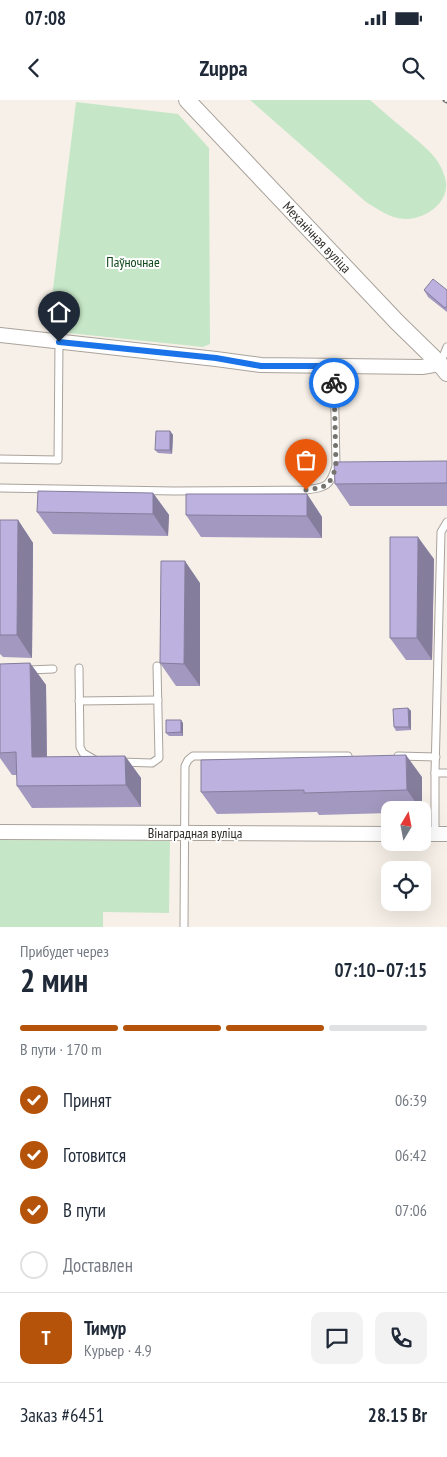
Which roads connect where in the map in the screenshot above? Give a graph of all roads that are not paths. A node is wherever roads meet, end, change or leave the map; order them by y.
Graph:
1 (188, 100) edge
2 (0, 335) edge
3 (59, 342) junction
4 (447, 347) edge
5 (334, 366) junction
6 (444, 368) edge
7 (0, 459) edge
8 (0, 488) edge
9 (447, 522) edge
10 (158, 666) edge
11 (79, 668) dead end
12 (53, 669) dead end
13 (18, 671) edge
14 (158, 700) junction
15 (80, 701) junction
16 (358, 756) edge
17 (387, 756) edge
18 (436, 757) junction
19 (106, 761) edge
20 (115, 762) edge
21 (435, 773) junction
22 (447, 773) edge
23 (0, 832) edge
24 (184, 833) junction
25 (381, 834) edge
26 (435, 834) edge
27 (184, 927) edge

1 - 6 street, Механічная вуліца
2 - 3 street
3 - 5 street
3 - 7 lane
4 - 6 lane
5 - 6 street
5 - 8 lane
9 - 18 lane
10 - 14 lane
11 - 15 lane
12 - 13 lane
14 - 15 lane
14 - 20 lane
15 - 19 lane
16 - 24 lane
17 - 18 lane
18 - 21 lane
21 - 22 lane
21 - 26 lane
23 - 24 street, Вінаградная вуліца
24 - 25 street, Вінаградная вуліца
24 - 27 lane

